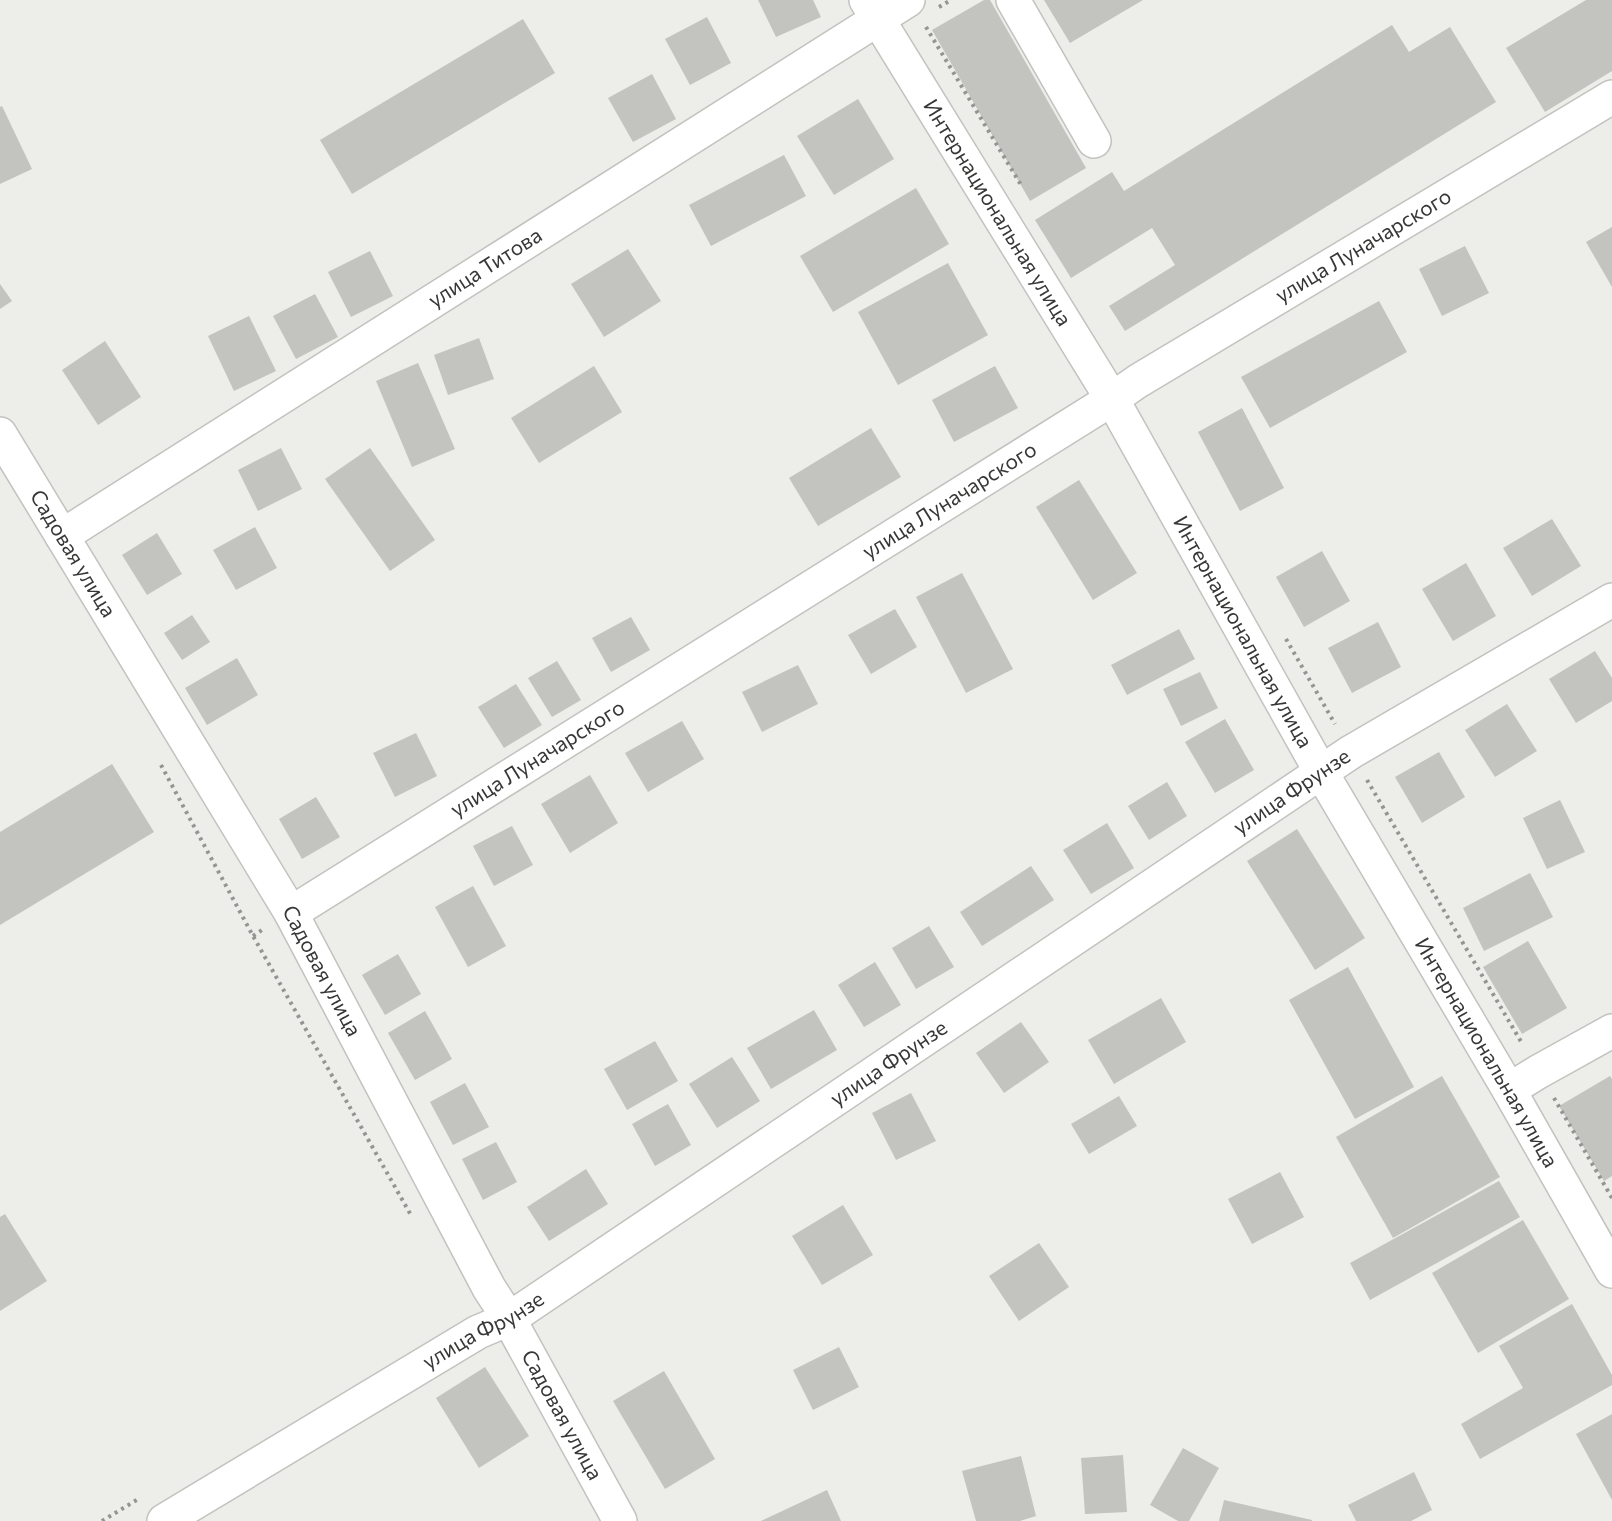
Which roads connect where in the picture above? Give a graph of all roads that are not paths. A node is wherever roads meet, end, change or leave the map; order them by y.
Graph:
1 (908, 0) edge
2 (1013, 0) edge
3 (871, 10) edge
4 (1612, 97) edge
5 (1094, 141) dead end
6 (1112, 399) junction
7 (0, 434) edge
8 (62, 536) junction
9 (1612, 600) edge
10 (1321, 772) junction
11 (291, 913) junction
12 (1612, 1031) edge
13 (1509, 1090) junction
14 (1612, 1271) edge
15 (509, 1319) junction
16 (164, 1521) edge
17 (620, 1521) edge

1 - 3 street, улица Титова
2 - 5 street
3 - 6 street, Интернациональная улица
3 - 8 street, улица Титова
4 - 6 street, улица Луначарского
6 - 10 street, Интернациональная улица
6 - 11 street, улица Луначарского
7 - 8 street, Садовая улица
8 - 11 street, Садовая улица
9 - 10 street, улица Фрунзе
10 - 13 street, Интернациональная улица
10 - 15 street, улица Фрунзе
11 - 15 street, Садовая улица
12 - 13 street
13 - 14 street, Интернациональная улица
15 - 16 street, улица Фрунзе
15 - 17 street, Садовая улица

